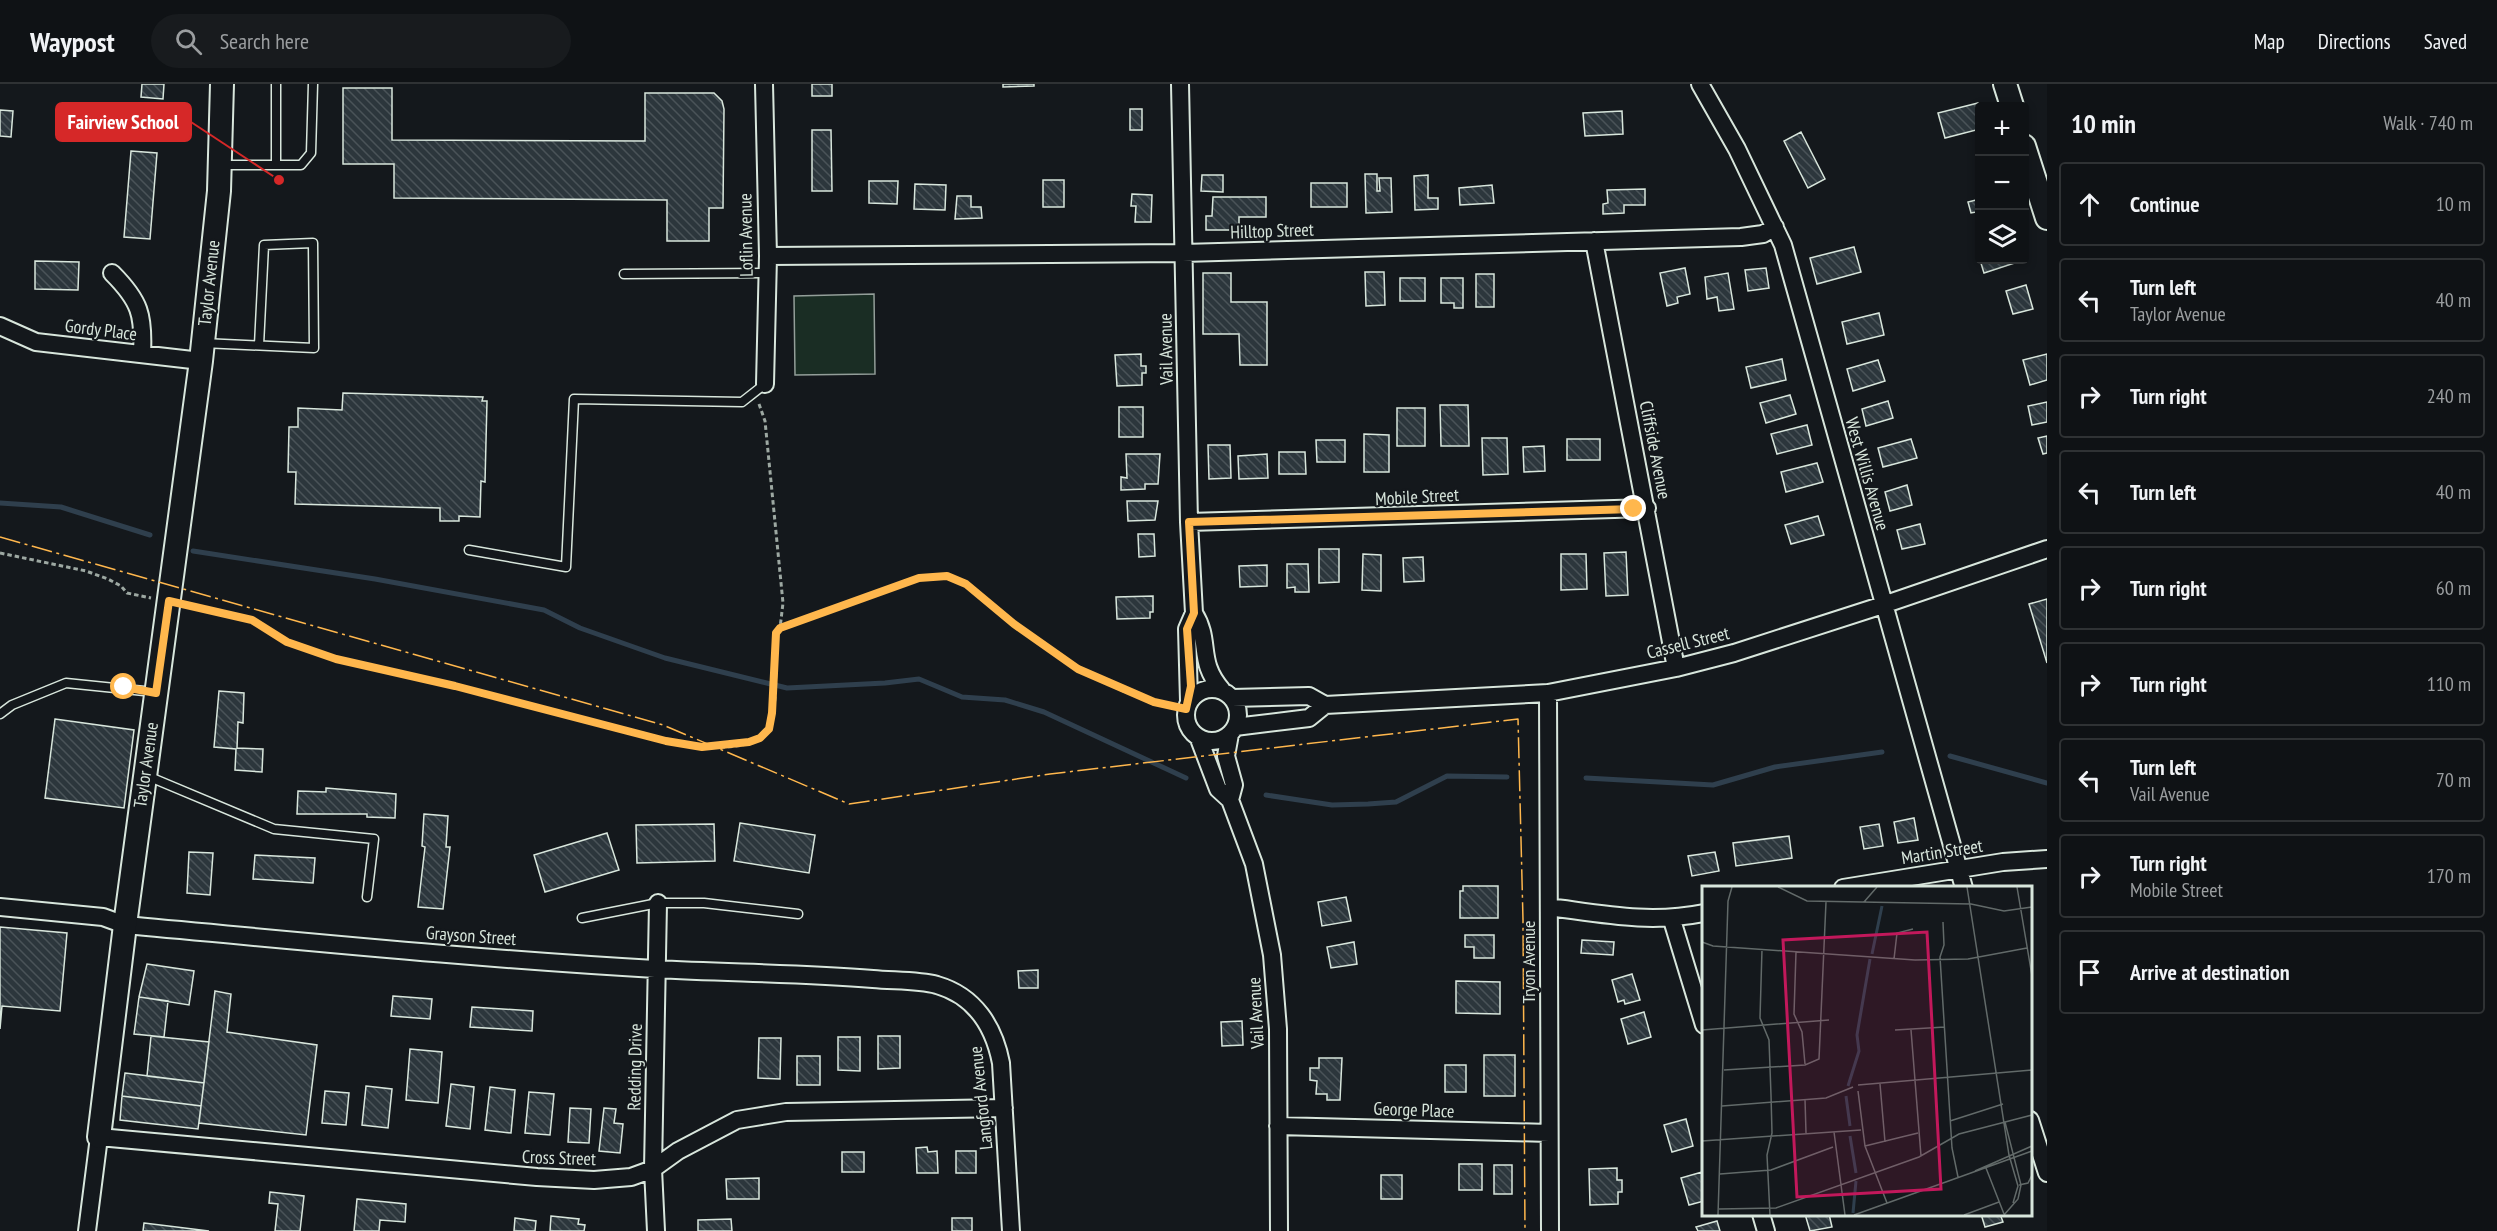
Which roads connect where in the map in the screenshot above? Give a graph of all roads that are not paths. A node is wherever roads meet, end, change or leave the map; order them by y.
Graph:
1 (222, 84) edge
2 (276, 84) edge
3 (313, 84) edge
4 (764, 84) edge
5 (1180, 84) edge
6 (1700, 84) edge
7 (2005, 84) edge
8 (2011, 102) edge
9 (2028, 156) edge
10 (220, 165) junction
11 (276, 165) junction
12 (2047, 218) edge
13 (1775, 227) junction
14 (1594, 241) junction
15 (1183, 253) junction
16 (767, 265) junction
17 (112, 273) dead end
18 (624, 274) dead end
19 (0, 326) edge
20 (259, 345) junction
21 (202, 352) junction
22 (142, 354) junction
23 (759, 389) joint
24 (1647, 508) junction
25 (1189, 522) junction
26 (2047, 549) edge
27 (469, 550) dead end
28 (1883, 605) junction
29 (1194, 613) junction
30 (1676, 668) junction
31 (156, 693) junction
32 (1548, 693) junction
33 (1227, 694) junction
34 (1187, 705) junction
35 (1324, 705) junction
36 (0, 714) edge
37 (1233, 731) junction
38 (1199, 739) junction
39 (145, 775) junction
40 (1230, 800) junction
41 (2047, 859) edge
42 (1959, 870) junction
43 (1856, 886) edge
44 (1963, 886) edge
45 (367, 897) dead end
46 (658, 903) junction
47 (0, 907) edge
48 (1549, 907) junction
49 (1702, 913) edge
50 (798, 914) dead end
51 (582, 918) dead end
52 (1672, 920) junction
53 (125, 925) junction
54 (656, 969) junction
55 (941, 987) joint
56 (1702, 1018) edge
57 (1004, 1108) junction
58 (2032, 1122) edge
59 (1278, 1126) junction
60 (1549, 1133) junction
61 (99, 1137) junction
62 (652, 1169) junction
63 (2047, 1173) edge
64 (1761, 1216) edge
65 (87, 1231) edge
66 (656, 1231) edge
67 (1011, 1231) edge
68 (1279, 1231) edge
69 (1550, 1231) edge
70 (1766, 1231) edge

1 - 10 street, Taylor Avenue
2 - 11 lane
3 - 11 lane
4 - 16 street, Loflin Avenue
5 - 15 street, Vail Avenue
6 - 13 street, West Willis Avenue
7 - 8 street
9 - 12 street
10 - 11 lane
10 - 21 street, Taylor Avenue
13 - 14 street, Hilltop Street
13 - 28 street, West Willis Avenue
14 - 15 street, Hilltop Street
14 - 24 street, Cliffside Avenue
15 - 16 street, Hilltop Street
15 - 25 street, Vail Avenue
16 - 18 lane
16 - 23 street, Loflin Avenue
17 - 22 street
19 - 22 street, Gordy Place
20 - 20 lane
20 - 21 lane
21 - 22 street, Gordy Place
21 - 31 street, Taylor Avenue
23 - 27 lane
24 - 25 street, Mobile Street
24 - 30 street, Cliffside Avenue
25 - 29 street, Vail Avenue
26 - 28 street, Cassell Street
28 - 30 street, Cassell Street
28 - 42 street, West Willis Avenue
29 - 33 street, Vail Avenue
29 - 34 street, Vail Avenue
30 - 32 street, Cassell Street
31 - 36 lane
31 - 39 street, Taylor Avenue
32 - 35 street, Cassell Street
32 - 48 street, Tryon Avenue
33 - 34 street
33 - 35 street, Cassell Street
33 - 37 street
34 - 38 street
35 - 37 street, Cassell Street
37 - 38 street
37 - 40 street, Vail Avenue
38 - 40 street, Vail Avenue
39 - 45 lane
39 - 53 street, Taylor Avenue
40 - 59 street, Vail Avenue
41 - 42 street, Martin Street
42 - 43 street, Martin Street
42 - 44 street, West Willis Avenue
46 - 50 lane
46 - 51 lane
46 - 54 street, Redding Drive
47 - 53 street, Grayson Street
48 - 52 street
48 - 60 street, Tryon Avenue
49 - 52 street
52 - 56 street
53 - 54 street, Grayson Street
53 - 61 street, Taylor Avenue
54 - 55 street, Grayson Street
54 - 62 street, Redding Drive
55 - 57 street, Langford Avenue
57 - 62 street, Cross Street
57 - 67 street, Langford Avenue
58 - 63 street
59 - 60 street, George Place
59 - 68 street, Vail Avenue
60 - 69 street, Tryon Avenue
61 - 62 street, Cross Street
61 - 65 street, Taylor Avenue
62 - 66 street, Redding Drive
64 - 70 street

